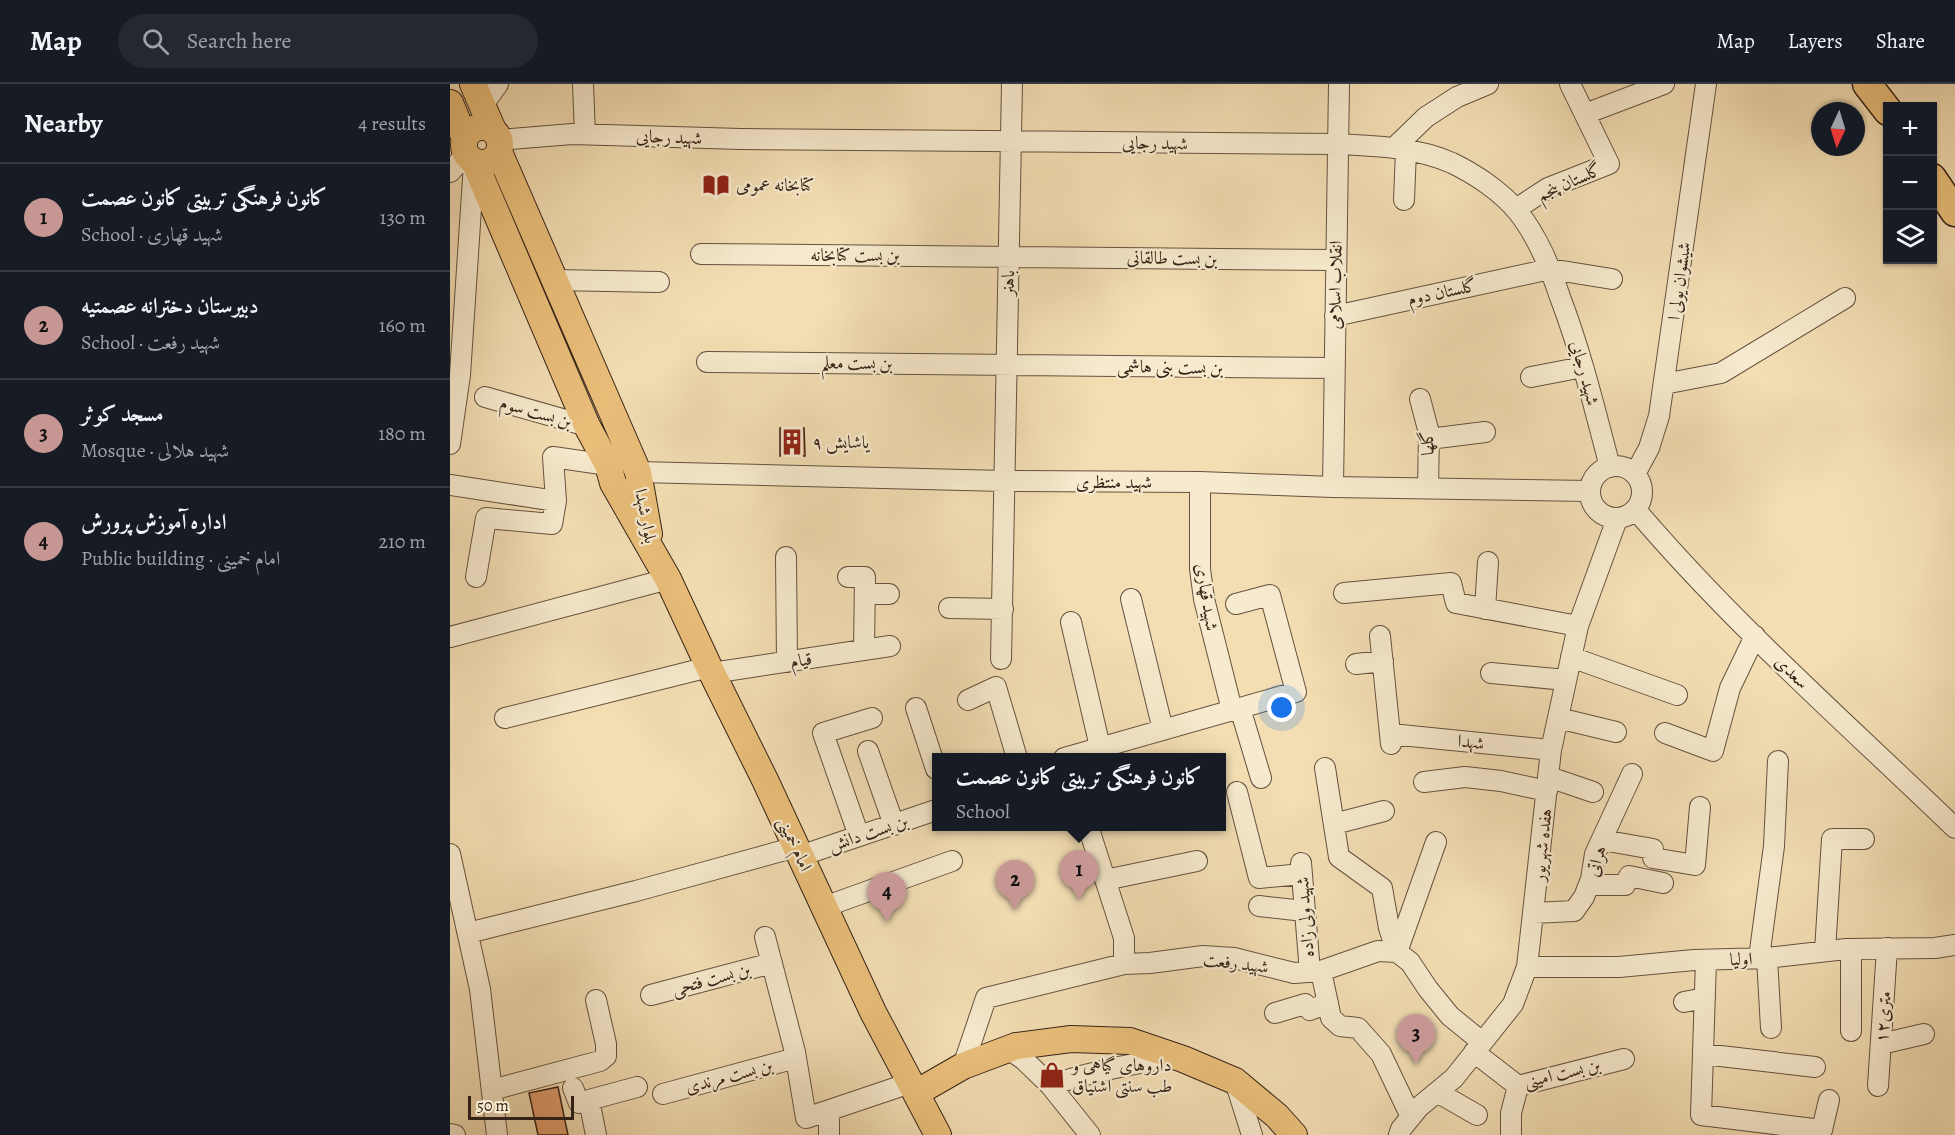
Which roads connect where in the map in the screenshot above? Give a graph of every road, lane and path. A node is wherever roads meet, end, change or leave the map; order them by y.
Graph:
1 (498, 84) edge
2 (583, 84) edge
3 (1012, 84) edge
4 (1339, 84) edge
5 (1488, 84) edge
6 (1570, 84) edge
7 (1664, 84) edge
8 (1706, 84) edge
9 (1867, 84) edge
10 (1880, 84) edge
11 (478, 95) edge
12 (450, 102) edge
13 (1895, 102) edge
14 (1883, 106) edge
15 (1585, 114) junction
16 (585, 134) junction
17 (497, 141) junction
18 (1012, 141) junction
19 (1336, 144) junction
20 (1401, 149) junction
21 (464, 156) edge
22 (1937, 164) edge
23 (1937, 185) edge
24 (1955, 190) edge
25 (1404, 200) dead end
26 (1516, 209) junction
27 (1955, 212) edge
28 (701, 254) dead end
29 (1009, 257) junction
30 (1335, 260) junction
31 (1550, 269) junction
32 (1612, 279) dead end
33 (555, 280) junction
34 (659, 282) dead end
35 (1845, 298) dead end
36 (1335, 316) junction
37 (455, 349) edge
38 (708, 362) dead end
39 (1007, 365) junction
40 (1583, 367) junction
41 (1334, 368) junction
42 (1531, 377) dead end
43 (456, 384) edge
44 (1664, 384) junction
45 (485, 397) dead end
46 (1420, 399) dead end
47 (587, 426) junction
48 (1485, 432) dead end
49 (1429, 439) junction
50 (450, 444) edge
51 (608, 465) junction
52 (1610, 467) junction
53 (638, 472) junction
54 (1635, 474) junction
55 (1004, 482) junction
56 (1200, 482) junction
57 (450, 485) edge
58 (1333, 486) junction
59 (1428, 488) junction
60 (1590, 490) junction
61 (556, 501) junction
62 (1636, 510) junction
63 (1617, 519) junction
64 (653, 552) junction
65 (786, 557) dead end
66 (1488, 562) dead end
67 (476, 577) dead end
68 (848, 577) dead end
69 (668, 579) junction
70 (1344, 593) dead end
71 (865, 594) junction
72 (889, 594) dead end
73 (1131, 599) dead end
74 (1236, 604) dead end
75 (949, 608) dead end
76 (1003, 609) junction
77 (1485, 609) junction
78 (1071, 622) dead end
79 (1578, 626) junction
80 (1380, 636) dead end
81 (1755, 636) junction
82 (450, 637) edge
83 (890, 646) dead end
84 (864, 650) junction
85 (1571, 657) junction
86 (1001, 659) dead end
87 (1383, 661) junction
88 (787, 662) junction
89 (1356, 664) dead end
90 (711, 670) junction
91 (1491, 673) dead end
92 (1566, 680) junction
93 (1677, 695) dead end
94 (969, 700) dead end
95 (916, 708) dead end
96 (1236, 709) junction
97 (872, 717) dead end
98 (505, 718) dead end
99 (1558, 718) junction
100 (1163, 730) junction
101 (1616, 732) dead end
102 (1665, 733) dead end
103 (1100, 747) junction
104 (1551, 750) junction
105 (867, 751) dead end
106 (1016, 753) edge
107 (1080, 753) edge
108 (932, 757) edge
109 (1778, 761) dead end
110 (1325, 768) dead end
111 (1632, 774) dead end
112 (1261, 778) dead end
113 (1424, 782) dead end
114 (1548, 784) junction
115 (1237, 792) dead end
116 (1593, 792) dead end
117 (1700, 807) dead end
118 (932, 811) edge
119 (1384, 811) dead end
120 (1334, 824) junction
121 (894, 825) junction
122 (1955, 828) edge
123 (1090, 831) edge
124 (859, 836) junction
125 (1864, 839) dead end
126 (1602, 840) junction
127 (1436, 842) dead end
128 (798, 851) junction
129 (450, 854) edge
130 (952, 861) dead end
131 (1197, 861) dead end
132 (1105, 880) junction
133 (1663, 884) dead end
134 (1589, 885) junction
135 (456, 895) edge
136 (1259, 906) dead end
137 (824, 907) junction
138 (1304, 911) junction
139 (1534, 913) junction
140 (468, 933) junction
141 (765, 938) dead end
142 (1955, 945) edge
143 (1887, 948) junction
144 (1851, 949) junction
145 (1825, 951) junction
146 (1397, 952) junction
147 (1763, 958) junction
148 (1706, 960) junction
149 (772, 963) junction
150 (1124, 964) junction
151 (1527, 967) junction
152 (1315, 971) junction
153 (651, 995) dead end
154 (1705, 998) junction
155 (596, 1000) dead end
156 (1684, 1002) dead end
157 (1328, 1004) junction
158 (1275, 1013) dead end
159 (1771, 1028) dead end
160 (1851, 1031) dead end
161 (1924, 1034) dead end
162 (1881, 1044) junction
163 (1478, 1047) junction
164 (1008, 1049) junction
165 (1703, 1053) junction
166 (1176, 1057) junction
167 (796, 1058) junction
168 (1624, 1059) dead end
169 (963, 1066) junction
170 (1815, 1067) dead end
171 (1235, 1081) junction
172 (1050, 1085) junction
173 (1518, 1086) junction
174 (1878, 1086) dead end
175 (637, 1087) dead end
176 (913, 1088) junction
177 (492, 1090) junction
178 (1437, 1092) junction
179 (663, 1094) dead end
180 (1829, 1100) dead end
181 (829, 1111) junction
182 (1477, 1115) dead end
183 (1411, 1117) junction
184 (450, 1134) edge
185 (455, 1135) edge
186 (497, 1135) edge
187 (596, 1135) edge
188 (829, 1135) edge
189 (938, 1135) edge
190 (1090, 1135) edge
191 (1252, 1135) edge
192 (1294, 1135) edge
193 (1399, 1135) edge
194 (1511, 1135) edge

1 - 11 street
2 - 16 street
3 - 18 street, باهنر
4 - 19 street, انقلاب اسلامی
5 - 20 street
6 - 15 street, گلستان پنجم
7 - 15 street
8 - 44 street, شیشوان یولی ا
9 - 14 highway
10 - 13 highway
11 - 17 main road, بلوار شهدا
12 - 21 main road, بلوار شهدا
15 - 26 street, گلستان پنجم
16 - 17 street, شهید رجایی
16 - 18 street, شهید رجایی
17 - 21 main road
17 - 33 main road, بلوار شهدا
18 - 19 street, شهید رجایی
18 - 29 street, باهنر
19 - 20 street, شهید رجایی
19 - 30 street, انقلاب اسلامی
20 - 25 street
20 - 26 street, شهید رجایی
21 - 37 street
21 - 47 main road, بلوار شهدا
22 - 24 highway
23 - 27 highway
26 - 31 street, شهید رجایی
28 - 29 street, بن بست کتابخانه
29 - 30 street, بن بست طالقانی
29 - 39 street, باهنر
30 - 36 street, انقلاب اسلامی
31 - 32 street
31 - 36 street, گلستان دوم
31 - 40 street, شهید رجایی
33 - 34 street
33 - 53 main road, بلوار شهدا
35 - 44 street
36 - 41 street, انقلاب اسلامی
37 - 43 street
38 - 39 street, بن بست معلم
39 - 41 street, بن بست بنی هاشمی
39 - 55 street, باهنر
40 - 42 street
40 - 52 street, شهید رجایی
41 - 58 street, انقلاب اسلامی
43 - 50 street
44 - 54 street, شیشوان یولی ا
45 - 47 street, بن بست سوم
46 - 49 street, گلها
47 - 51 main road, بلوار شهدا
48 - 49 street
49 - 59 street, گلها
51 - 61 street
51 - 64 main road, بلوار شهدا
52 - 54 street
52 - 60 street
53 - 55 street, شهید منتظری
53 - 64 main road, بلوار شهدا
54 - 62 street
55 - 56 street, شهید منتظری
55 - 76 street, باهنر
56 - 58 street, شهید منتظری
56 - 96 street, شهید قهاری
57 - 61 street
58 - 59 street, شهید منتظری
59 - 60 street, شهید منتظری
60 - 63 street
61 - 67 street
62 - 63 street
62 - 81 street, سعدی
63 - 79 street, هفده شهریور
64 - 69 main road, امام خمینی
65 - 88 street
66 - 77 street
68 - 71 street
69 - 82 street
69 - 90 main road, امام خمینی
70 - 77 street
71 - 72 street
71 - 84 street
73 - 100 street
74 - 96 street
75 - 76 street
76 - 86 street, باهنر
77 - 79 street
78 - 103 street
79 - 85 street, هفده شهریور
80 - 87 street
81 - 102 street
81 - 122 street, سعدی
83 - 84 street, قیام
84 - 88 street, قیام
85 - 92 street, هفده شهریور
85 - 93 street
87 - 89 street
87 - 104 street, شهدا
88 - 90 street, قیام
90 - 98 street, قیام
90 - 128 main road, امام خمینی
91 - 92 street
92 - 99 street, هفده شهریور
94 - 106 street
95 - 108 street
96 - 100 street
96 - 112 street, شهید قهاری
97 - 124 street
99 - 101 street
99 - 104 street, هفده شهریور
100 - 103 street
103 - 107 street
104 - 114 street, هفده شهریور
105 - 121 street
109 - 147 street
110 - 120 street
111 - 126 street, هراتی
113 - 114 street
114 - 116 street
114 - 139 street, هفده شهریور
115 - 138 street, شهید ولی زاده
117 - 126 street
118 - 121 street, بن بست دانش
119 - 120 street
120 - 146 street
121 - 124 street, بن بست دانش
123 - 132 street
124 - 128 street, بن بست دانش
125 - 145 street
126 - 134 street, هراتی
127 - 146 street
128 - 137 main road, امام خمینی
128 - 140 street, بن بست دانش
129 - 135 street
130 - 137 street
131 - 132 street
132 - 150 street
133 - 134 street
134 - 139 street, هراتی
135 - 140 street
136 - 138 street
137 - 176 main road, امام خمینی
138 - 152 street, شهید ولی زاده
139 - 151 street, هفده شهریور
140 - 177 street
141 - 149 street
142 - 143 street, اولیا
143 - 144 street, اولیا
143 - 162 street, ۱۲متری
144 - 145 street, اولیا
144 - 160 street
145 - 147 street, اولیا
146 - 152 street, شهید رفعت
146 - 163 street
147 - 148 street, اولیا
147 - 159 street
148 - 151 street, اولیا
148 - 154 street
149 - 153 street, بن بست فتحی
149 - 167 street
150 - 152 street, شهید رفعت
150 - 169 street, شهید رفعت
151 - 163 street, هفده شهریور
152 - 157 street, شهید ولی زاده
154 - 156 street
154 - 165 street
155 - 177 street
157 - 158 street
157 - 183 street
161 - 162 street
162 - 174 street, ۱۲متری
163 - 173 street, بن بست امینی
163 - 178 street, هفده شهریور
164 - 166 main road
164 - 169 main road
164 - 172 street
165 - 170 street
165 - 180 street
166 - 171 main road
166 - 172 street
167 - 179 street, بن بست مرندی
167 - 181 street
168 - 173 street, بن بست امینی
169 - 176 main road
171 - 191 street
171 - 192 main road
172 - 190 street
173 - 194 street
175 - 187 street
176 - 181 street
176 - 189 main road, امام خمینی
177 - 186 street
178 - 182 street
178 - 183 street, هفده شهریور
181 - 188 street
183 - 193 street, هفده شهریور
184 - 185 street

